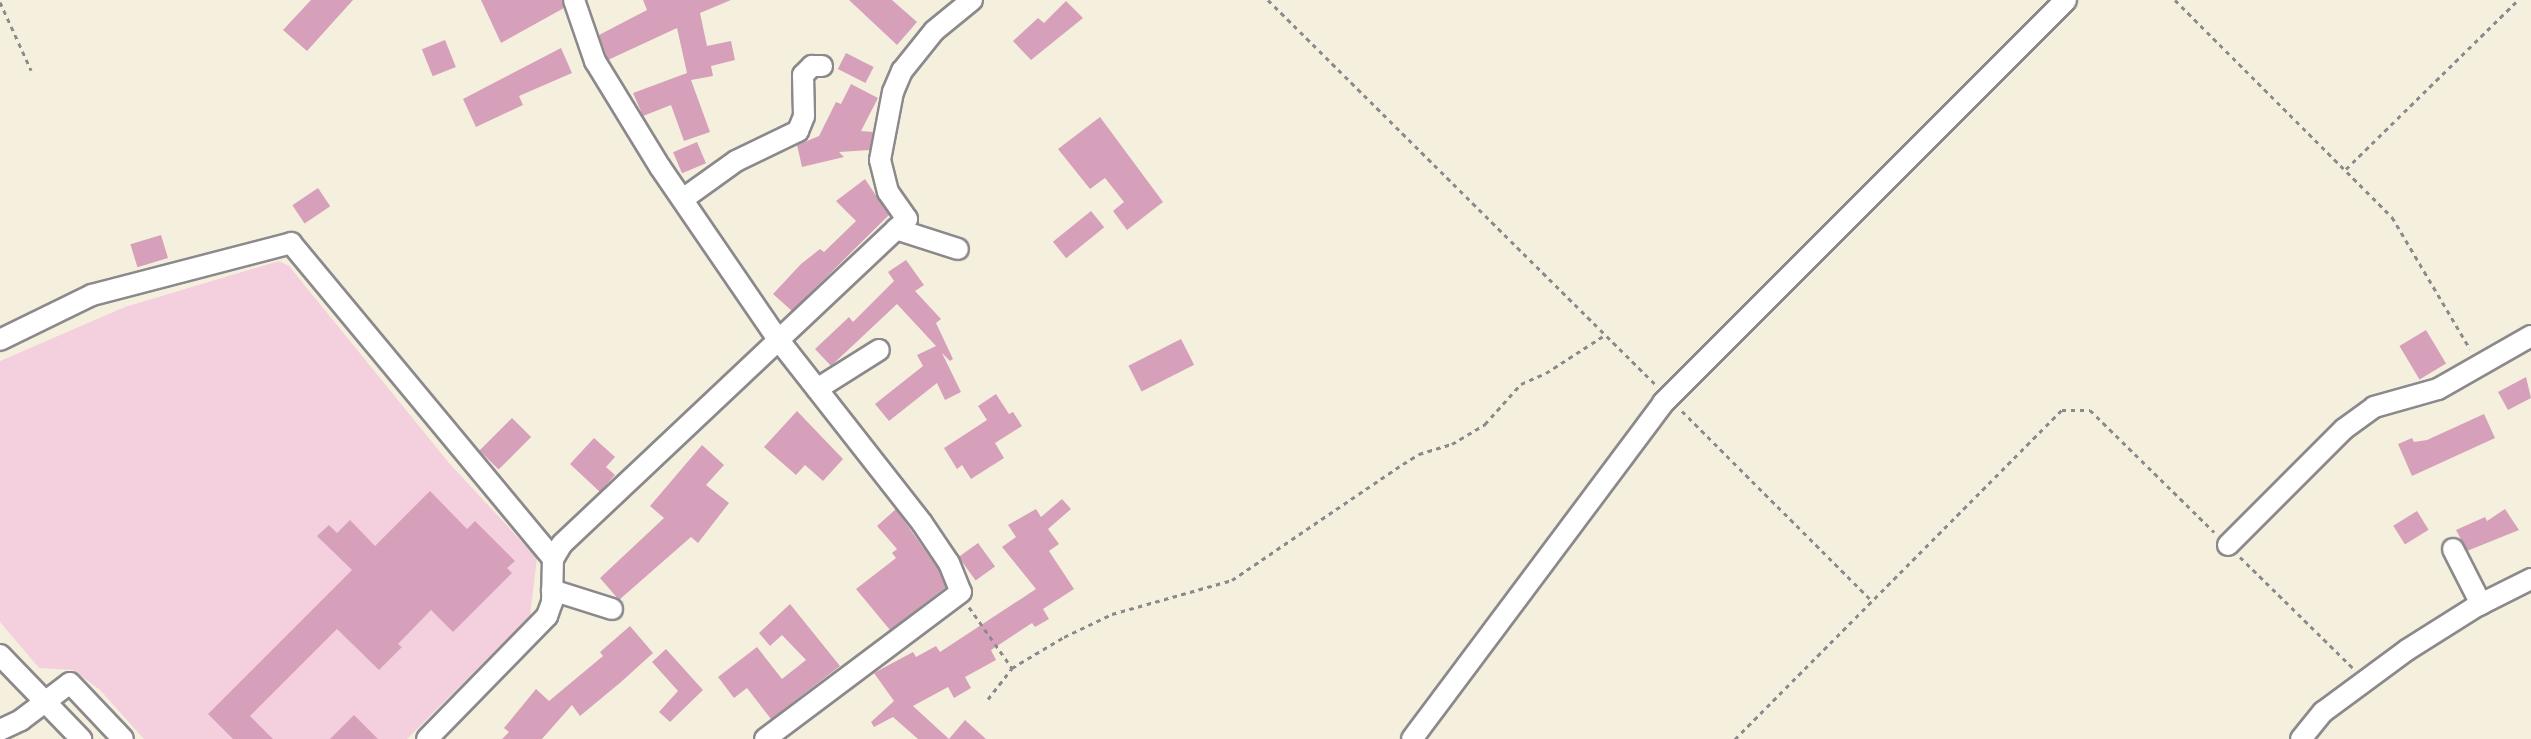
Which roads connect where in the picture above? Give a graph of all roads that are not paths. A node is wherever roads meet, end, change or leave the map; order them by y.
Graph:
1 (574, 0) edge
2 (972, 0) edge
3 (2066, 0) edge
4 (822, 66) dead end
5 (683, 199) junction
6 (896, 229) junction
7 (958, 249) dead end
8 (2531, 336) edge
9 (777, 338) junction
10 (0, 340) edge
11 (879, 350) dead end
12 (817, 388) junction
13 (2228, 545) road end
14 (2453, 549) dead end
15 (553, 560) junction
16 (2531, 579) edge
17 (552, 590) junction
18 (2481, 604) junction
19 (612, 609) dead end
20 (0, 655) edge
21 (43, 700) junction
22 (0, 730) edge
23 (81, 739) edge
24 (123, 739) edge
25 (427, 739) edge
26 (765, 739) edge
27 (1412, 739) edge
28 (2301, 739) edge

1 - 5 street
2 - 6 street
3 - 27 street
4 - 5 street
5 - 9 street
6 - 7 street
6 - 9 street
8 - 13 street
9 - 12 street
9 - 15 street
10 - 15 street
11 - 12 street
12 - 26 street
14 - 18 street
15 - 17 street
16 - 18 street
17 - 19 street
17 - 25 street
18 - 28 street
20 - 21 street
21 - 22 street
21 - 23 street
21 - 24 street

